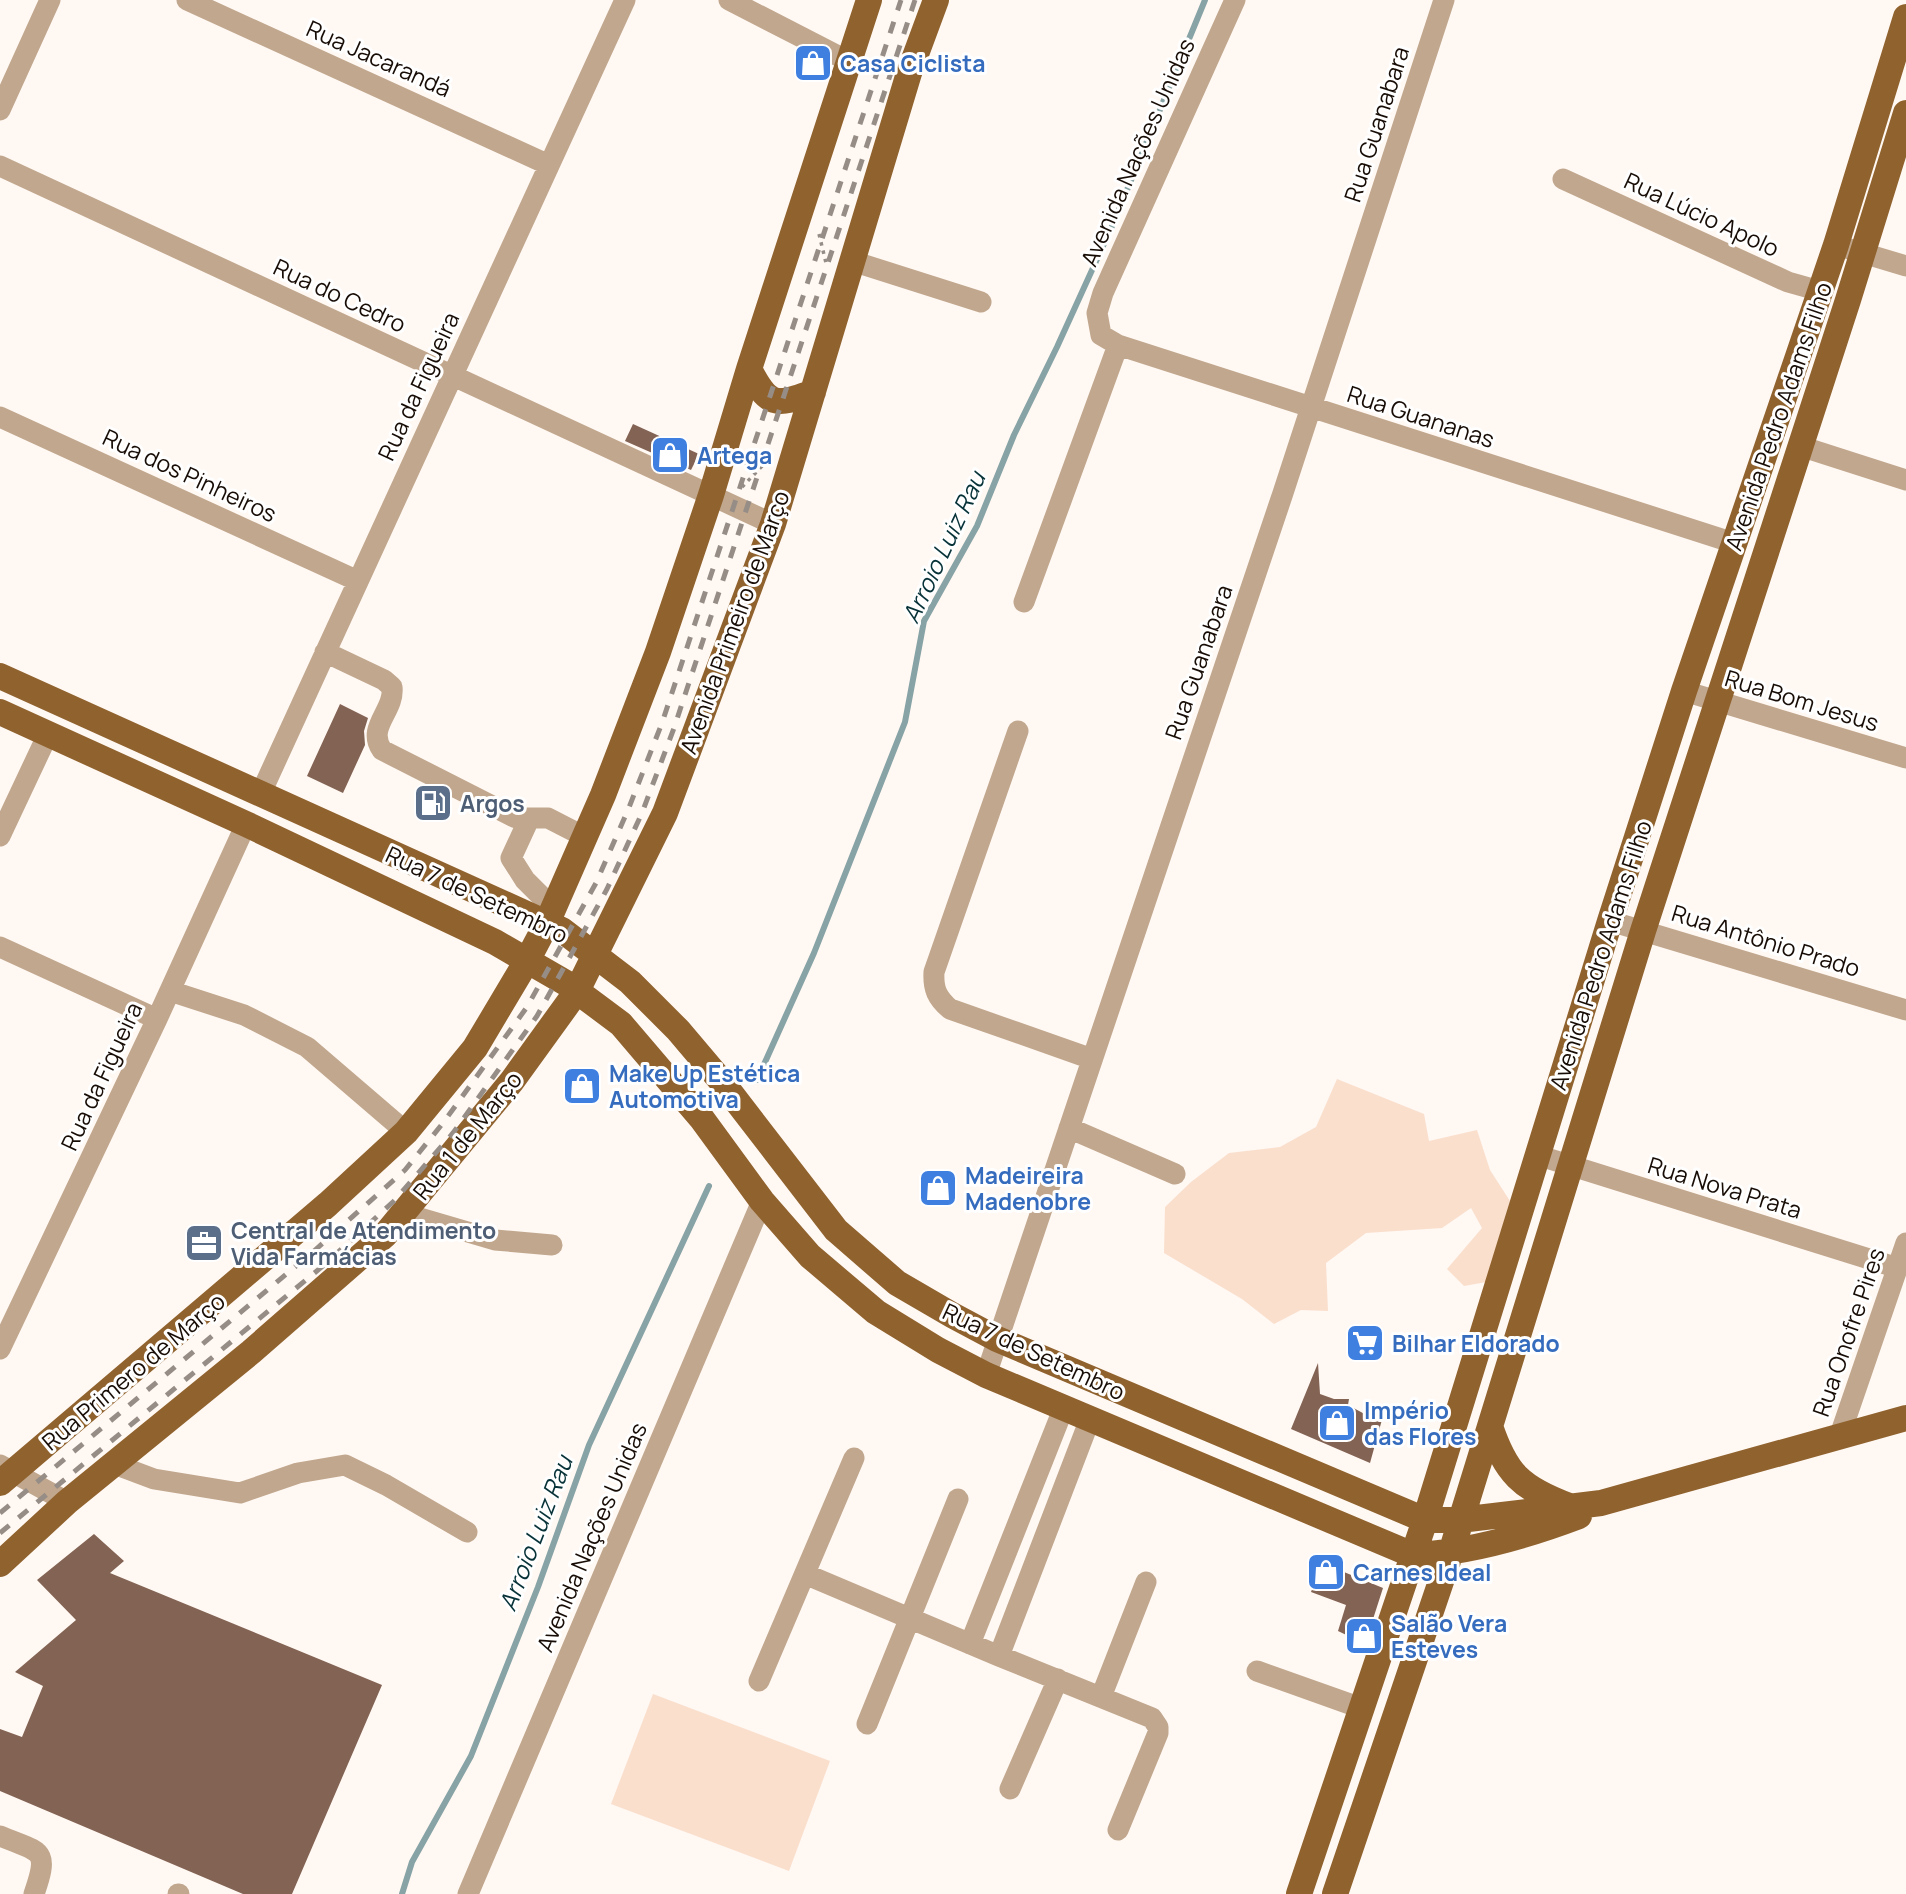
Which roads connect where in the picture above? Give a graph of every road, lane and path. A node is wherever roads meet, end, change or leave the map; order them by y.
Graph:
1 (50, 0) edge
2 (187, 0) edge
3 (625, 0) edge
4 (729, 0) edge
5 (870, 0) edge
6 (936, 0) edge
7 (1235, 0) edge
8 (1444, 0) edge
9 (1906, 17) edge
10 (848, 61) junction
11 (0, 110) edge
12 (1906, 113) edge
13 (549, 165) junction
14 (0, 166) edge
15 (1563, 179) dead end
16 (1836, 245) junction
17 (1862, 252) junction
18 (852, 261) junction
19 (1906, 266) edge
20 (1820, 291) junction
21 (981, 302) dead end
22 (1099, 329) joint
23 (1118, 345) junction
24 (749, 369) junction
25 (452, 376) junction
26 (813, 392) junction
27 (1310, 409) junction
28 (0, 417) edge
29 (1800, 446) junction
30 (1906, 480) edge
31 (711, 495) junction
32 (773, 524) junction
33 (1734, 544) junction
34 (358, 581) junction
35 (1024, 602) dead end
36 (325, 652) junction
37 (0, 676) edge
38 (1684, 691) junction
39 (1716, 702) junction
40 (0, 712) edge
41 (1018, 731) dead end
42 (48, 734) junction
43 (1906, 758) edge
44 (260, 795) junction
45 (529, 819) junction
46 (246, 824) junction
47 (0, 836) edge
48 (585, 837) junction
49 (550, 916) junction
50 (1610, 921) junction
51 (1643, 931) junction
52 (0, 947) edge
53 (595, 954) junction
54 (528, 958) junction
55 (170, 991) junction
56 (577, 991) junction
57 (1906, 1010) edge
58 (157, 1019) junction
59 (1092, 1059) junction
60 (1069, 1128) junction
61 (406, 1132) junction
62 (1537, 1155) junction
63 (1570, 1166) junction
64 (1175, 1174) dead end
65 (762, 1201) junction
66 (403, 1213) junction
67 (1906, 1243) edge
68 (552, 1245) dead end
69 (1898, 1268) junction
70 (997, 1339) junction
71 (0, 1349) edge
72 (986, 1375) junction
73 (1064, 1407) junction
74 (1906, 1418) edge
75 (1090, 1419) junction
76 (1490, 1426) junction
77 (1839, 1438) junction
78 (854, 1458) dead end
79 (114, 1464) junction
80 (5, 1473) edge
81 (958, 1499) dead end
82 (67, 1502) junction
83 (1025, 1503) junction
84 (1601, 1503) junction
85 (1570, 1507) junction
86 (1054, 1515) junction
87 (1424, 1520) junction
88 (1460, 1520) junction
89 (467, 1532) dead end
90 (1450, 1553) junction
91 (1413, 1555) junction
92 (0, 1564) edge
93 (805, 1574) junction
94 (1146, 1582) dead end
95 (911, 1619) junction
96 (970, 1644) junction
97 (999, 1656) junction
98 (1257, 1671) dead end
99 (1058, 1679) junction
100 (758, 1681) dead end
101 (1101, 1697) junction
102 (1361, 1708) junction
103 (867, 1724) dead end
104 (1010, 1789) dead end
105 (1118, 1830) dead end
106 (0, 1836) edge
107 (34, 1894) edge
108 (468, 1894) edge
109 (1299, 1894) edge
110 (1335, 1894) edge

1 - 11 street
2 - 13 street, Rua Jacarandá
3 - 13 street, Rua da Figueira
4 - 10 street
5 - 10 main road
6 - 18 main road, Avenida Primeiro de Março
7 - 22 street, Avenida Nações Unidas
8 - 27 street, Rua Guanabara
9 - 16 main road, Avenida Pedro Adams Filho
10 - 24 main road
12 - 17 main road, Avenida Pedro Adams Filho
13 - 25 street, Rua da Figueira
14 - 25 street, Rua do Cedro
15 - 20 street, Rua Lúcio Apolo
16 - 17 street
16 - 20 main road, Avenida Pedro Adams Filho
17 - 19 street
17 - 29 main road, Avenida Pedro Adams Filho
18 - 21 street
18 - 26 main road, Avenida Primeiro de Março
20 - 33 main road, Avenida Pedro Adams Filho
22 - 23 street, Rua Guananas
23 - 27 street, Rua Guananas
23 - 35 street
24 - 26 main road
24 - 31 main road
25 - 31 street, Rua do Cedro
25 - 34 street, Rua da Figueira
26 - 32 main road, Avenida Primeiro de Março
27 - 33 street, Rua Guananas
27 - 59 street, Rua Guanabara
28 - 34 street, Rua dos Pinheiros
29 - 30 street
29 - 39 main road, Avenida Pedro Adams Filho
31 - 32 street, Rua do Cedro
31 - 48 main road
32 - 53 main road, Avenida Primeiro de Março
33 - 38 main road, Avenida Pedro Adams Filho
34 - 36 street, Rua da Figueira
36 - 44 street, Rua da Figueira
36 - 45 street
37 - 44 main road, Rua 7 de Setembro
38 - 39 street, Rua Bom Jesus
38 - 50 main road, Avenida Pedro Adams Filho
39 - 43 street, Rua Bom Jesus
39 - 51 main road, Avenida Pedro Adams Filho
40 - 42 main road, Rua 7 de Setembro
41 - 59 street
42 - 46 main road, Rua 7 de Setembro
42 - 47 street
44 - 49 main road, Rua 7 de Setembro
45 - 48 street
45 - 49 street
46 - 54 main road, Rua 7 de Setembro
46 - 55 street, Rua da Figueira
48 - 49 main road
49 - 53 main road, Rua 7 de Setembro
49 - 54 main road
50 - 51 street, Rua Antônio Prado
50 - 62 main road, Avenida Pedro Adams Filho
51 - 57 street, Rua Antônio Prado
51 - 63 main road, Avenida Pedro Adams Filho
52 - 58 street
53 - 56 main road, Avenida Primeiro de Março
53 - 70 main road, Rua 7 de Setembro
54 - 56 main road, Rua 7 de Setembro
54 - 61 main road, Rua Primero de Março
55 - 58 street, Rua da Figueira
55 - 61 street
56 - 65 main road, Rua 7 de Setembro
56 - 66 main road, Rua 1 de Março
58 - 71 street, Rua da Figueira
59 - 60 street, Rua Guanabara
60 - 64 street
60 - 70 street, Rua Guanabara
61 - 80 main road, Rua Primero de Março
62 - 63 street, Rua Nova Prata
62 - 87 main road, Avenida Pedro Adams Filho
63 - 69 street, Rua Nova Prata
63 - 76 main road, Avenida Pedro Adams Filho
65 - 72 main road, Rua 7 de Setembro
65 - 108 street, Avenida Nações Unidas
66 - 68 street
66 - 79 main road, Rua 1 de Março
67 - 69 street, Rua Onofre Pires
69 - 77 street, Rua Onofre Pires
70 - 72 street, Rua Guanabara
70 - 87 main road, Rua 7 de Setembro
72 - 73 main road, Rua 7 de Setembro
73 - 75 main road, Rua 7 de Setembro
73 - 83 street
74 - 77 main road
75 - 86 street
75 - 91 main road, Rua 7 de Setembro
76 - 85 main road
76 - 88 main road, Avenida Pedro Adams Filho
77 - 84 main road
78 - 93 street
79 - 82 main road
79 - 89 street
80 - 82 street
81 - 95 street
82 - 92 main road
83 - 86 street
83 - 96 street
84 - 85 main road, Rua 7 de Setembro
84 - 90 main road, Rua 7 de Setembro
85 - 88 main road, Rua 7 de Setembro
86 - 97 street
87 - 88 main road, Rua 7 de Setembro
87 - 91 main road, Avenida Pedro Adams Filho
88 - 90 main road, Avenida Pedro Adams Filho
90 - 91 main road, Rua 7 de Setembro
90 - 110 main road, Avenida Pedro Adams Filho
91 - 102 main road, Avenida Pedro Adams Filho
93 - 95 street
93 - 100 street
94 - 101 street
95 - 96 street
95 - 103 street
96 - 97 street
97 - 99 street
98 - 102 street
99 - 101 street
99 - 104 street
101 - 105 street
102 - 109 main road, Avenida Pedro Adams Filho
106 - 107 street

